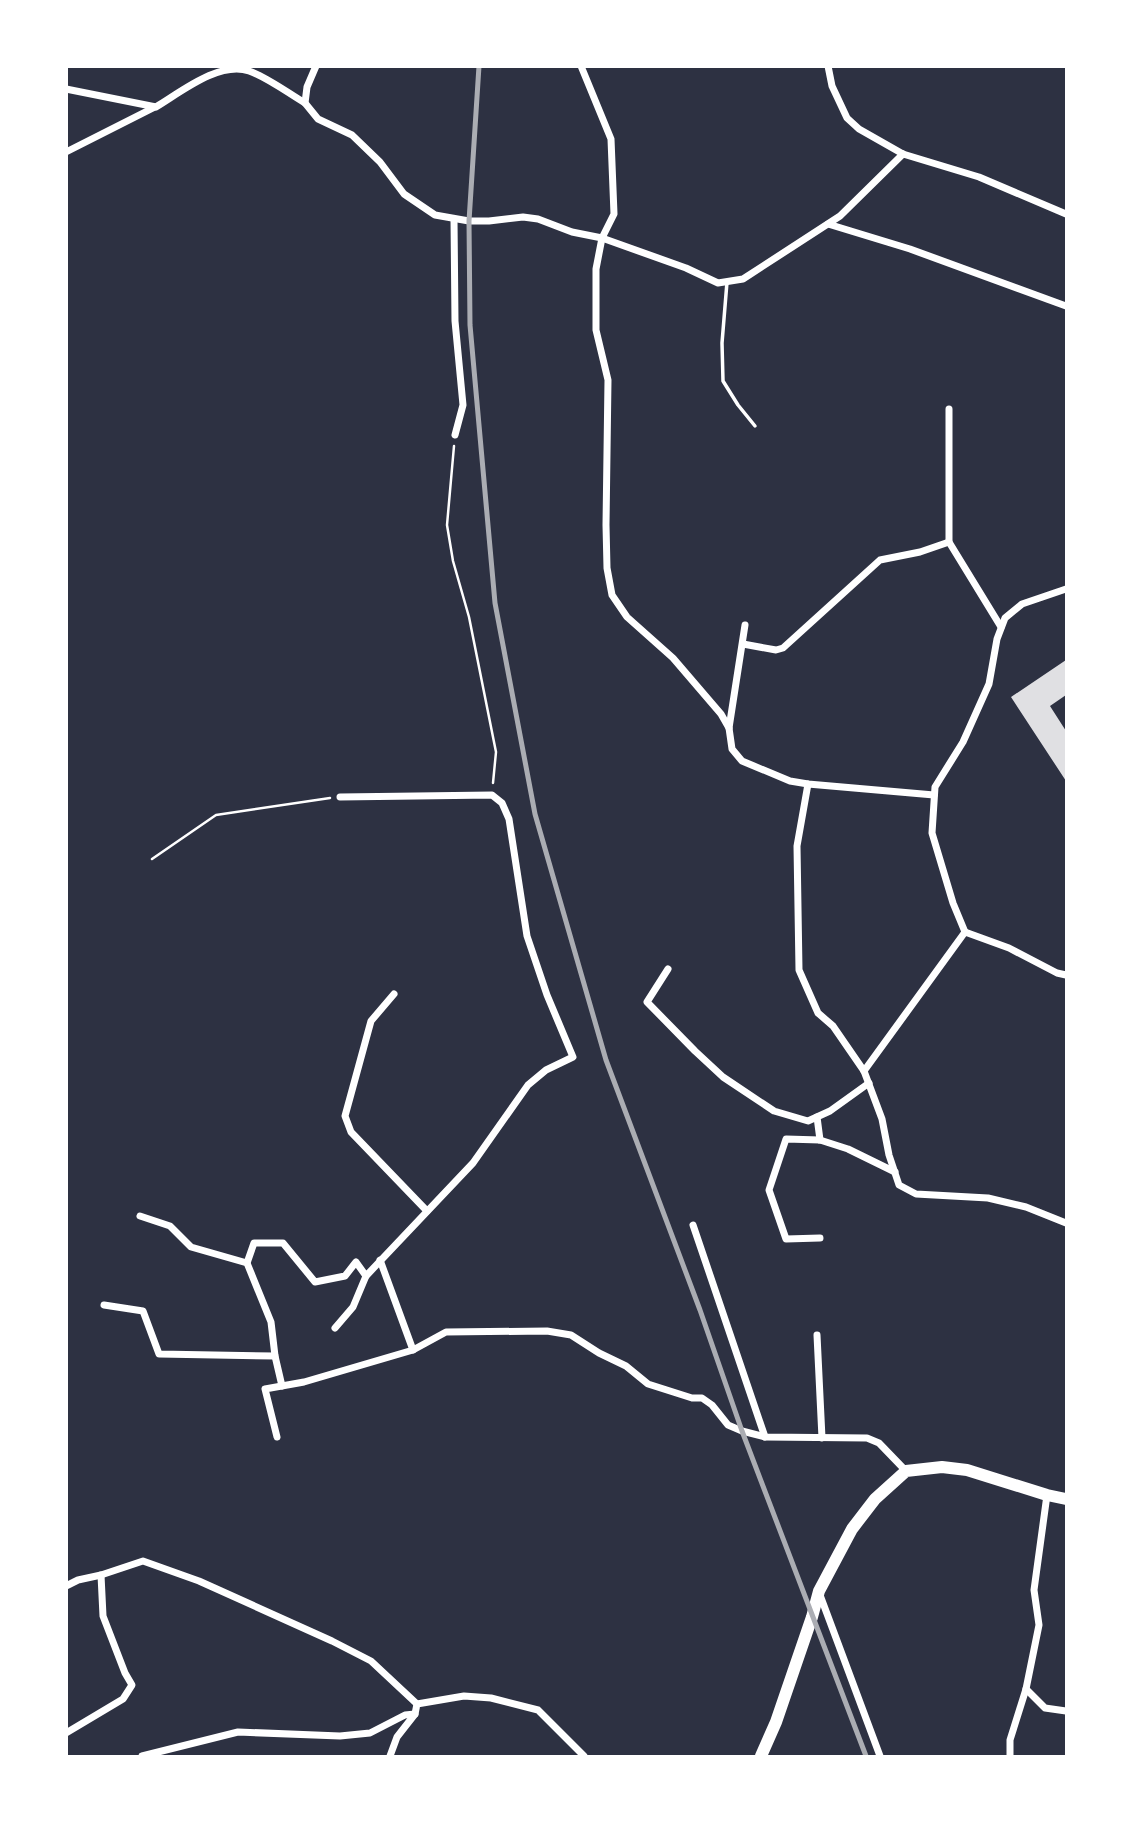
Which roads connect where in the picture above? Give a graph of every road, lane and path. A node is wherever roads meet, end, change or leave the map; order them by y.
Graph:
1 (316, 66) edge
2 (581, 66) edge
3 (828, 66) edge
4 (66, 89) edge
5 (305, 103) junction
6 (156, 107) junction
7 (66, 152) edge
8 (903, 154) junction
9 (1066, 214) edge
10 (454, 219) junction
11 (828, 224) junction
12 (602, 238) junction
13 (727, 282) junction
14 (1066, 306) edge
15 (949, 409) dead end
16 (755, 426) dead end
17 (455, 435) joint
18 (949, 542) junction
19 (1066, 589) edge
20 (746, 625) dead end
21 (1001, 627) junction
22 (743, 644) junction
23 (729, 728) junction
24 (808, 784) junction
25 (492, 795) junction
26 (934, 795) junction
27 (340, 797) joint
28 (152, 859) dead end
29 (965, 932) junction
30 (668, 969) dead end
31 (1066, 975) edge
32 (394, 994) dead end
33 (864, 1071) junction
34 (869, 1083) junction
35 (817, 1117) junction
36 (820, 1140) junction
37 (895, 1172) junction
38 (427, 1211) junction
39 (139, 1216) dead end
40 (1066, 1223) edge
41 (693, 1225) dead end
42 (820, 1238) dead end
43 (380, 1260) junction
44 (247, 1263) junction
45 (366, 1276) junction
46 (104, 1305) dead end
47 (335, 1328) dead end
48 (817, 1335) dead end
49 (413, 1350) junction
50 (275, 1356) junction
51 (282, 1385) junction
52 (277, 1437) dead end
53 (765, 1437) junction
54 (822, 1438) junction
55 (906, 1471) junction
56 (1047, 1495) junction
57 (1066, 1499) edge
58 (101, 1575) junction
59 (66, 1586) edge
60 (819, 1591) junction
61 (1026, 1689) junction
62 (417, 1704) junction
63 (1066, 1710) edge
64 (415, 1714) junction
65 (66, 1733) edge
66 (142, 1756) edge
67 (390, 1756) edge
68 (584, 1756) edge
69 (761, 1756) edge
70 (880, 1756) edge
71 (1010, 1756) edge

1 - 5 street
2 - 12 street
3 - 8 street
4 - 6 street
5 - 6 street
5 - 10 street
6 - 7 street
8 - 9 street
8 - 11 street
10 - 12 street
10 - 17 street
11 - 13 street
11 - 14 street
12 - 13 street
12 - 23 street
13 - 16 lane
15 - 18 street
17 - 25 path
18 - 21 street
18 - 22 street
19 - 21 street
20 - 22 street
21 - 26 street
22 - 23 street
23 - 24 street
24 - 26 street
24 - 33 street
25 - 27 street
25 - 38 street
26 - 29 street
27 - 28 path
29 - 31 street
29 - 33 street
30 - 35 street
32 - 38 street
33 - 34 street
34 - 35 street
34 - 37 street
35 - 36 street
36 - 37 street
36 - 42 street
37 - 40 street
38 - 43 street
39 - 44 street
41 - 53 street
43 - 45 street
43 - 49 street
44 - 45 street
44 - 50 street
45 - 47 street
46 - 50 street
48 - 54 street
49 - 51 street
49 - 53 street
50 - 51 street
51 - 52 street
53 - 54 street
54 - 55 street
55 - 56 highway
55 - 60 highway
56 - 57 highway
56 - 61 street
58 - 59 street
58 - 62 street
58 - 65 street
60 - 69 highway
60 - 70 street
61 - 63 street
61 - 71 street
62 - 64 street
62 - 68 street
64 - 66 street
64 - 67 street

